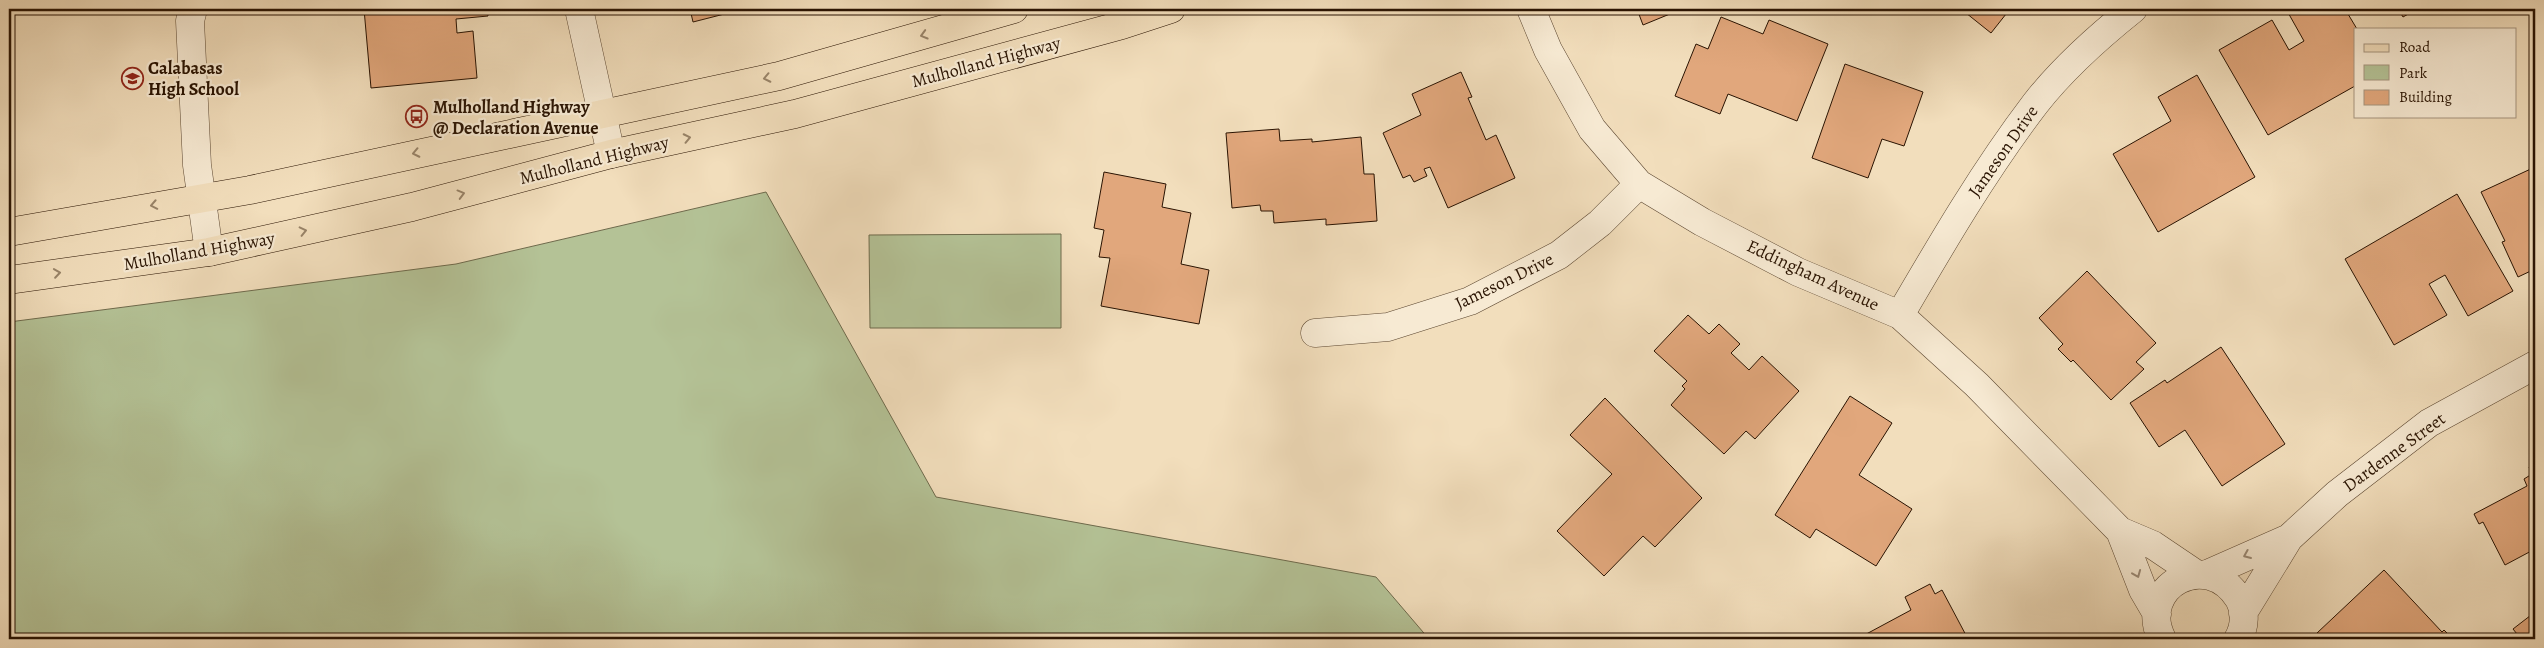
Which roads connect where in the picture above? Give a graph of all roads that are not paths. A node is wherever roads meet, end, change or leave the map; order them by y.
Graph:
1 (193, 9) edge
2 (579, 9) edge
3 (1014, 9) edge
4 (1172, 9) edge
5 (1530, 9) edge
6 (2133, 9) edge
7 (600, 113) junction
8 (611, 154) junction
9 (1639, 184) junction
10 (202, 196) junction
11 (9, 232) edge
12 (209, 252) junction
13 (9, 280) edge
14 (1900, 315) junction
15 (1315, 333) dead end
16 (2535, 365) edge
17 (2120, 532) junction
18 (2289, 538) junction
19 (2200, 574) junction
20 (2245, 628) edge
21 (2155, 629) edge

1 - 10 street
2 - 7 street
3 -> 7 main road
8 -> 4 main road, Mulholland Highway
5 - 9 street, Eddingham Avenue
6 - 14 street, Jameson Drive
7 - 8 street
7 -> 10 main road
12 -> 8 main road, Mulholland Highway
9 - 14 street, Eddingham Avenue
9 - 15 street, Jameson Drive
10 -> 11 main road
10 - 12 street
13 -> 12 main road, Mulholland Highway
14 - 17 street, Eddingham Avenue
16 - 18 street, Dardenne Street
17 - 19 street, Eddingham Avenue
17 -> 21 street, Eddingham Avenue
18 -> 19 street, Dardenne Street
18 - 20 street, Dardenne Street
19 - 20 street, Eddingham Avenue
19 - 21 street, Dardenne Street

